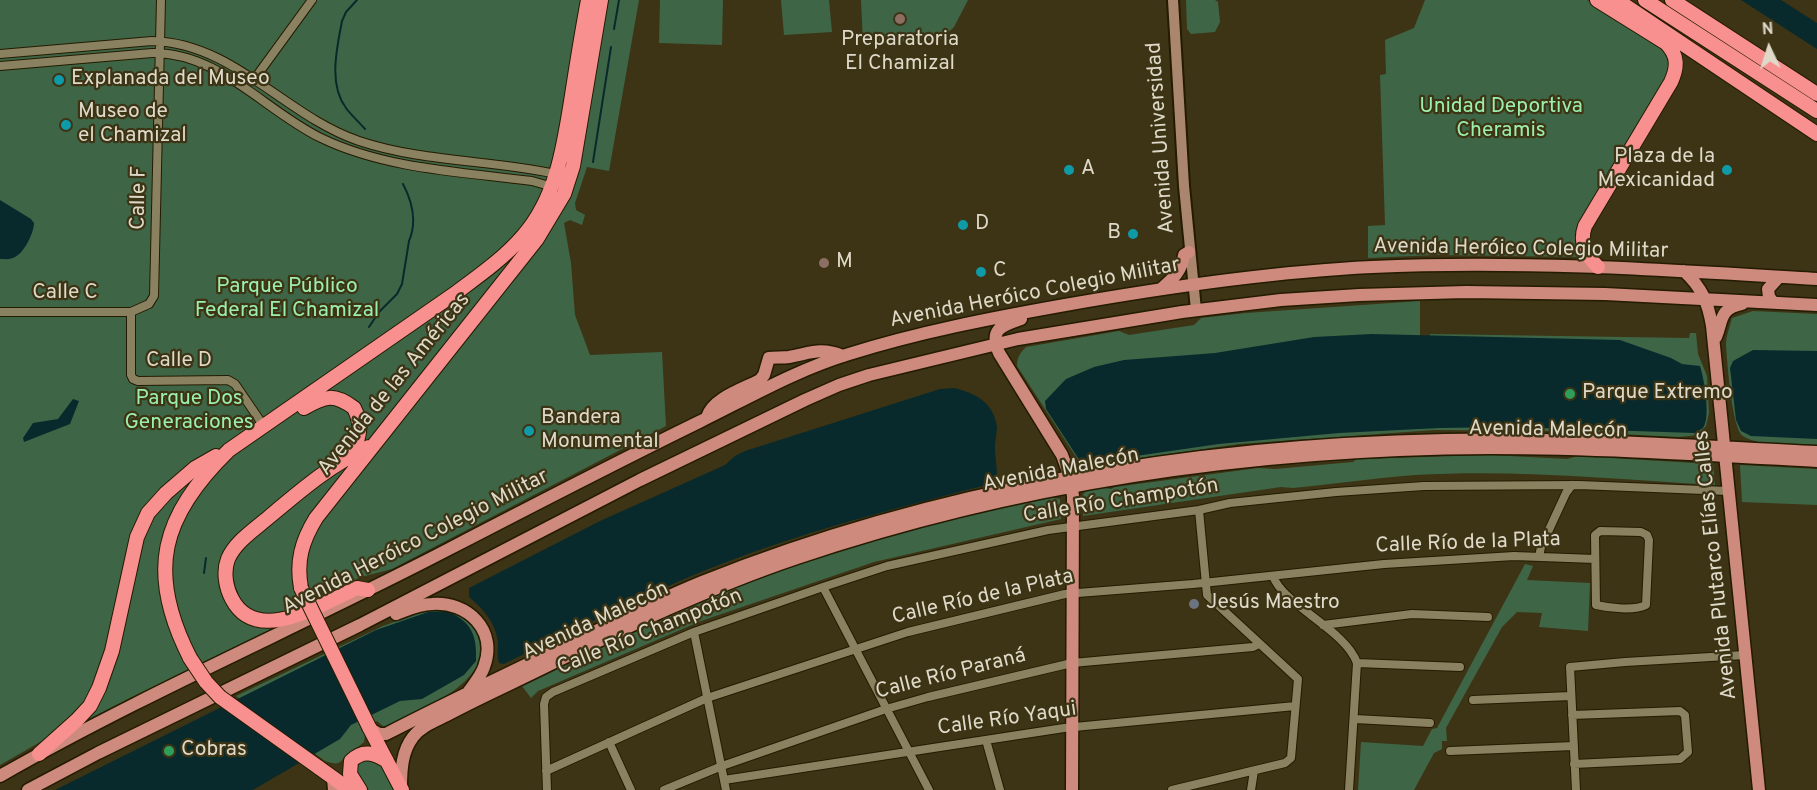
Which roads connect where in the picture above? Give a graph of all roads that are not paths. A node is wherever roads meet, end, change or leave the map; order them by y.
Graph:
1 (161, 0) edge
2 (312, 0) edge
3 (588, 0) edge
4 (601, 0) edge
5 (1173, 0) edge
6 (1597, 0) edge
7 (1617, 0) edge
8 (1645, 0) edge
9 (1672, 0) edge
10 (161, 41) junction
11 (160, 52) junction
12 (0, 54) edge
13 (0, 66) edge
14 (255, 79) junction
15 (247, 88) junction
16 (1817, 94) edge
17 (1817, 111) edge
18 (1817, 134) edge
19 (555, 180) junction
20 (1189, 252) junction
21 (1598, 267) junction
22 (1684, 271) junction
23 (1779, 277) junction
24 (1817, 279) edge
25 (1192, 284) junction
26 (1161, 289) junction
27 (1707, 300) junction
28 (1754, 302) junction
29 (1773, 302) junction
30 (1817, 305) edge
31 (1034, 310) junction
32 (1196, 310) junction
33 (0, 312) edge
34 (131, 312) junction
35 (996, 343) junction
36 (1714, 344) junction
37 (843, 356) junction
38 (289, 410) junction
39 (706, 419) junction
40 (1722, 420) junction
41 (263, 425) junction
42 (371, 446) junction
43 (1747, 448) junction
44 (229, 450) junction
45 (1724, 452) junction
46 (1817, 452) edge
47 (352, 454) junction
48 (1817, 461) edge
49 (1071, 482) junction
50 (1572, 485) junction
51 (1728, 491) junction
52 (333, 496) junction
53 (1199, 510) junction
54 (1073, 526) junction
55 (1539, 556) junction
56 (1595, 559) junction
57 (1273, 576) junction
58 (1206, 583) junction
59 (823, 587) junction
60 (368, 590) junction
61 (1073, 593) junction
62 (1488, 617) dead end
63 (360, 625) junction
64 (1323, 625) junction
65 (694, 632) junction
66 (1259, 644) junction
67 (855, 650) junction
68 (1745, 655) junction
69 (1072, 663) junction
70 (1358, 663) junction
71 (1460, 667) dead end
72 (468, 693) junction
73 (1571, 696) junction
74 (707, 698) junction
75 (1473, 700) dead end
76 (1295, 706) junction
77 (886, 709) junction
78 (1572, 715) junction
79 (1355, 719) junction
80 (1430, 723) dead end
81 (1072, 727) junction
82 (371, 728) junction
83 (986, 740) junction
84 (609, 742) junction
85 (1574, 746) junction
86 (910, 752) junction
87 (1450, 752) dead end
88 (39, 754) junction
89 (351, 761) junction
90 (387, 761) junction
91 (1574, 764) junction
92 (722, 766) junction
93 (546, 771) junction
94 (1254, 771) junction
95 (0, 776) edge
96 (724, 780) junction
97 (334, 784) edge
98 (402, 789) edge
99 (28, 790) edge
100 (350, 790) edge
101 (360, 790) edge
102 (547, 790) edge
103 (631, 790) edge
104 (664, 790) edge
105 (726, 790) edge
106 (929, 790) edge
107 (1000, 790) edge
108 (1072, 790) edge
109 (1172, 790) edge
110 (1251, 790) edge
111 (1349, 790) edge
112 (1576, 790) edge
113 (1759, 790) edge

1 - 10 street, Calle F
2 - 14 street
3 - 19 highway, Avenida de las Américas
4 - 42 highway, Avenida de las Américas
5 - 20 main road, Avenida Universidad
6 - 21 highway
7 - 18 highway
8 - 17 highway
9 - 16 highway
10 - 11 street, Calle F
10 - 12 street
10 - 14 street
11 - 13 street
11 - 15 street
11 - 34 street, Calle F
14 - 15 street
14 - 19 street
15 - 19 street
19 - 38 highway, Avenida de las Américas
20 - 25 main road, Avenida Universidad
20 - 26 main road
21 - 22 main road, Avenida Heróico Colegio Militar
21 - 25 main road, Avenida Heróico Colegio Militar
22 - 23 main road, Avenida Heróico Colegio Militar
22 - 27 main road
23 - 24 main road, Avenida Heróico Colegio Militar
23 - 29 main road
25 - 26 main road, Avenida Heróico Colegio Militar
25 - 32 main road, Avenida Universidad
26 - 31 main road, Avenida Heróico Colegio Militar
27 - 28 main road, Avenida Heróico Colegio Militar
27 - 32 main road, Avenida Heróico Colegio Militar
27 - 36 main road, Avenida Plutarco Elías Calles
28 - 29 main road, Avenida Heróico Colegio Militar
28 - 36 main road
29 - 30 main road, Avenida Heróico Colegio Militar
31 - 35 main road
31 - 37 main road, Avenida Heróico Colegio Militar
32 - 35 main road, Avenida Heróico Colegio Militar
33 - 34 street, Calle C
34 - 41 street, Calle D
35 - 49 main road
35 - 63 main road, Avenida Heróico Colegio Militar
36 - 40 main road, Avenida Plutarco Elías Calles
37 - 39 main road, Avenida Heróico Colegio Militar
37 - 39 main road
38 - 41 highway, Avenida de las Américas
38 - 47 highway
39 - 60 main road, Avenida Heróico Colegio Militar
40 - 43 main road
40 - 45 main road, Avenida Plutarco Elías Calles
41 - 44 highway, Avenida de las Américas
42 - 47 highway
42 - 52 highway, Avenida de las Américas
43 - 45 main road, Avenida Malecón
43 - 46 main road, Avenida Malecón
44 - 88 highway
44 - 97 highway, Avenida de las Américas, bridge
45 - 48 main road, Avenida Malecón
45 - 49 main road, Avenida Malecón
45 - 51 main road, Avenida Plutarco Elías Calles
47 - 52 highway
47 - 60 highway
49 - 54 main road
49 - 72 main road, Avenida Malecón
49 - 98 main road, Avenida Malecón
50 - 51 street, Calle Río Champotón
50 - 53 street, Calle Río Champotón
50 - 55 street
51 - 68 main road, Avenida Plutarco Elías Calles
52 - 82 highway, Avenida de las Américas, bridge
53 - 54 street, Calle Río Champotón
53 - 58 street
54 - 59 street, Calle Río Champotón
54 - 61 main road
55 - 56 street, Calle Río de la Plata
55 - 57 street, Calle Río de la Plata
56 - 56 street
57 - 58 street, Calle Río de la Plata
57 - 64 street
58 - 61 street, Calle Río de la Plata
58 - 66 street
59 - 65 street, Calle Río Champotón
59 - 67 street
60 - 88 main road, Avenida Heróico Colegio Militar
61 - 67 street, Calle Río de la Plata
61 - 69 main road
62 - 64 street
63 - 72 main road
63 - 99 main road, Avenida Heróico Colegio Militar
64 - 70 street
65 - 74 street
65 - 93 street, Calle Río Champotón
66 - 69 street, Calle Río Paraná
66 - 76 street
67 - 74 street, Calle Río de la Plata
67 - 77 street
68 - 73 street
68 - 113 main road, Avenida Plutarco Elías Calles
69 - 77 street, Calle Río Paraná
69 - 81 main road
70 - 71 street
70 - 79 street
72 - 82 main road, Avenida Malecón
73 - 75 street
73 - 78 street
74 - 84 street, Calle Río de la Plata
74 - 92 street
76 - 81 street, Calle Río Yaqui
76 - 94 street
77 - 86 street
77 - 92 street, Calle Río Paraná
78 - 85 street
78 - 91 street
79 - 80 street
79 - 111 street
81 - 83 street, Calle Río Yaqui
81 - 108 main road
82 - 90 highway, Avenida de las Américas
83 - 86 street, Calle Río Yaqui
83 - 107 street
84 - 93 street, Calle Río de la Plata
84 - 103 street
85 - 87 street
85 - 91 street
86 - 96 street, Calle Río Yaqui
86 - 106 street
88 - 95 main road, Avenida Heróico Colegio Militar
89 - 90 highway
89 - 97 highway
89 - 101 highway
90 - 98 highway, Avenida de las Américas
91 - 112 street
92 - 96 street
92 - 104 street, Calle Río Paraná
93 - 102 street
94 - 109 street
94 - 110 street
96 - 105 street
97 - 100 highway, Avenida de las Américas

